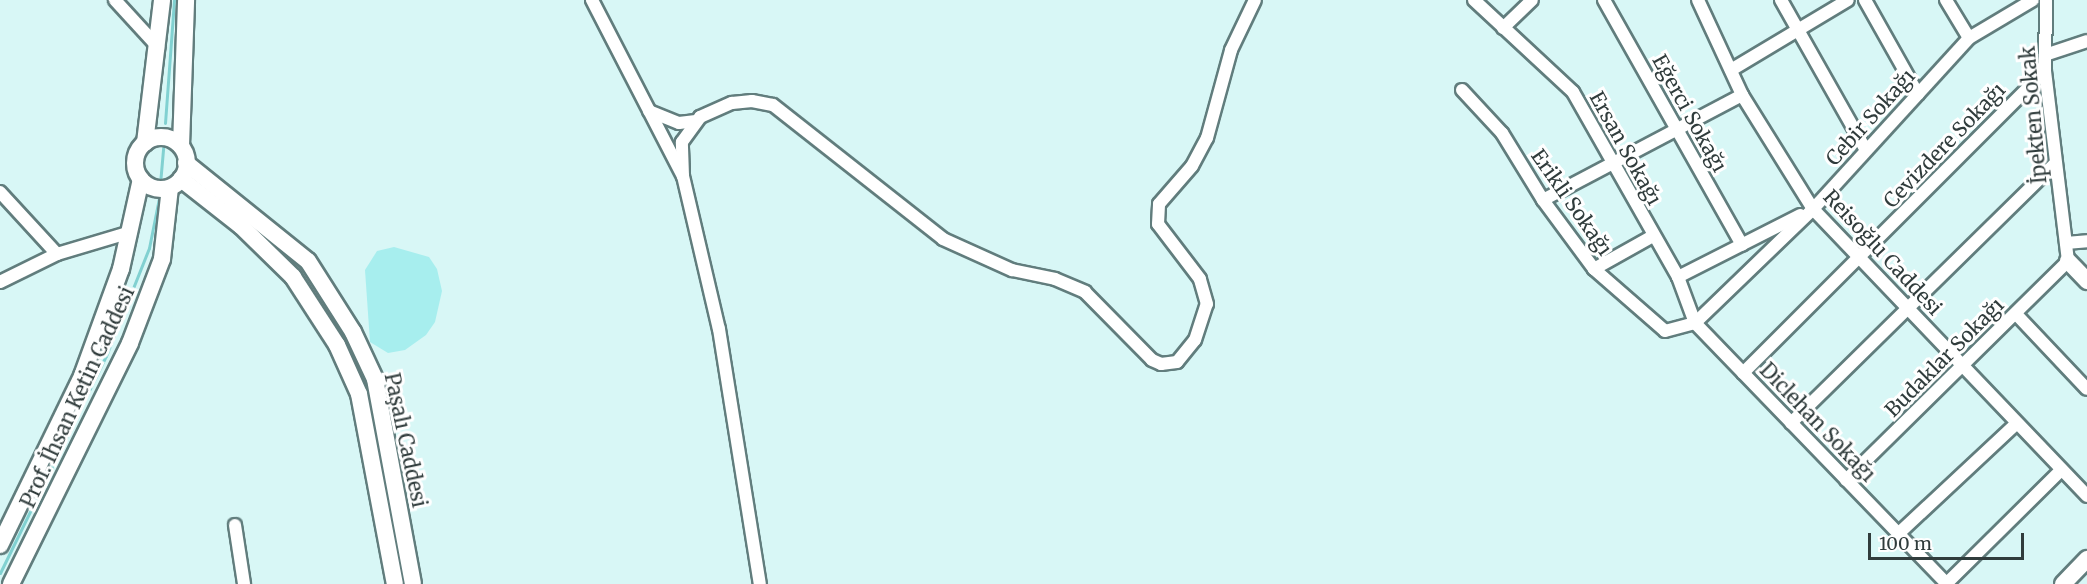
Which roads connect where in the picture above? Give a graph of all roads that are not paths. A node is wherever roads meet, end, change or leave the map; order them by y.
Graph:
1 (115, 0) edge
2 (162, 0) edge
3 (186, 0) edge
4 (592, 0) edge
5 (1255, 0) edge
6 (1474, 0) edge
7 (1532, 0) edge
8 (1604, 0) edge
9 (1698, 0) edge
10 (1781, 0) edge
11 (1848, 0) edge
12 (1865, 0) edge
13 (1946, 0) edge
14 (2029, 0) edge
15 (2046, 0) edge
16 (1503, 28) junction
17 (1794, 29) junction
18 (1969, 38) junction
19 (2087, 41) edge
20 (158, 47) junction
21 (2045, 55) junction
22 (1731, 70) junction
23 (2045, 70) junction
24 (1462, 90) dead end
25 (1742, 94) junction
26 (1918, 94) junction
27 (648, 111) junction
28 (696, 121) junction
29 (1677, 129) junction
30 (145, 142) junction
31 (181, 146) junction
32 (1866, 150) junction
33 (1612, 164) junction
34 (2055, 164) junction
35 (683, 176) junction
36 (179, 177) junction
37 (141, 179) junction
38 (0, 192) edge
39 (1543, 200) junction
40 (1813, 209) junction
41 (131, 231) junction
42 (1653, 236) junction
43 (2087, 241) edge
44 (2066, 243) junction
45 (1742, 245) junction
46 (57, 254) junction
47 (1860, 259) junction
48 (2068, 261) junction
49 (1594, 269) junction
50 (1678, 277) junction
51 (2087, 281) edge
52 (0, 282) edge
53 (1908, 309) junction
54 (2016, 314) junction
55 (1695, 323) junction
56 (1963, 367) junction
57 (1743, 373) junction
58 (2087, 389) edge
59 (1791, 423) junction
60 (2016, 424) junction
61 (2060, 471) junction
62 (1846, 480) junction
63 (2087, 496) edge
64 (235, 525) dead end
65 (1898, 534) junction
66 (0, 545) edge
67 (2087, 559) edge
68 (11, 584) edge
69 (244, 584) edge
70 (395, 584) edge
71 (412, 584) edge
72 (760, 584) edge
73 (1946, 584) edge
74 (2062, 584) edge

1 - 20 street
2 - 20 street
3 - 31 street
4 - 27 street
5 - 28 street
6 - 16 street, Ersan Sokağı
7 - 16 street
8 - 29 street, Eğerci Sokağı
9 - 22 street, Reisoğlu Caddesi
10 - 17 street
11 - 17 street
12 - 26 street
13 - 18 street
14 - 18 street, Cebir Sokağı
15 - 21 street, İpekten Sokak
16 - 33 street, Ersan Sokağı
17 - 22 street
17 - 32 street
18 - 26 street, Cebir Sokağı
19 - 21 street
20 - 30 street
21 - 23 street, İpekten Sokak
22 - 25 street, Reisoğlu Caddesi
23 - 34 street, İpekten Sokak
23 - 47 street, Cevizdere Sokağı
24 - 39 street, Erikli Sokağı
25 - 29 street
25 - 40 street, Reisoğlu Caddesi
26 - 32 street, Cebir Sokağı
27 - 28 street
27 - 35 street
28 - 35 street
29 - 33 street
29 - 45 street, Eğerci Sokağı
30 - 31 street
30 - 37 street
31 - 36 street
32 - 40 street, Cebir Sokağı
33 - 39 street
33 - 42 street, Ersan Sokağı
34 - 44 street, İpekten Sokak
34 - 53 street
35 - 72 street
36 - 37 street
36 - 68 street, Prof. İhsan Ketin Caddesi
36 - 70 street, Paşalı Caddesi
36 - 71 street, Paşalı Caddesi
37 - 41 street, Prof. İhsan Ketin Caddesi
38 - 46 street
39 - 49 street, Erikli Sokağı
40 - 45 street
40 - 47 street, Reisoğlu Caddesi
40 - 55 street, Cebir Sokağı
41 - 46 street
41 - 66 street, Prof. İhsan Ketin Caddesi
42 - 49 street
42 - 50 street, Ersan Sokağı
43 - 44 street
44 - 48 street, İpekten Sokak
45 - 50 street
46 - 52 street
47 - 53 street, Reisoğlu Caddesi
47 - 57 street, Cevizdere Sokağı
48 - 51 street
48 - 54 street, Budaklar Sokağı
49 - 55 street, Erikli Sokağı
50 - 55 street, Diclehan Sokağı
53 - 56 street, Reisoğlu Caddesi
53 - 59 street
54 - 56 street, Budaklar Sokağı
54 - 58 street
55 - 57 street, Diclehan Sokağı
56 - 60 street, Reisoğlu Caddesi
56 - 62 street, Budaklar Sokağı
57 - 59 street, Diclehan Sokağı
59 - 62 street, Diclehan Sokağı
60 - 61 street, Reisoğlu Caddesi
60 - 65 street
61 - 63 street, Reisoğlu Caddesi
61 - 73 street
62 - 65 street, Diclehan Sokağı
64 - 69 street
65 - 73 street, Diclehan Sokağı
67 - 74 street

